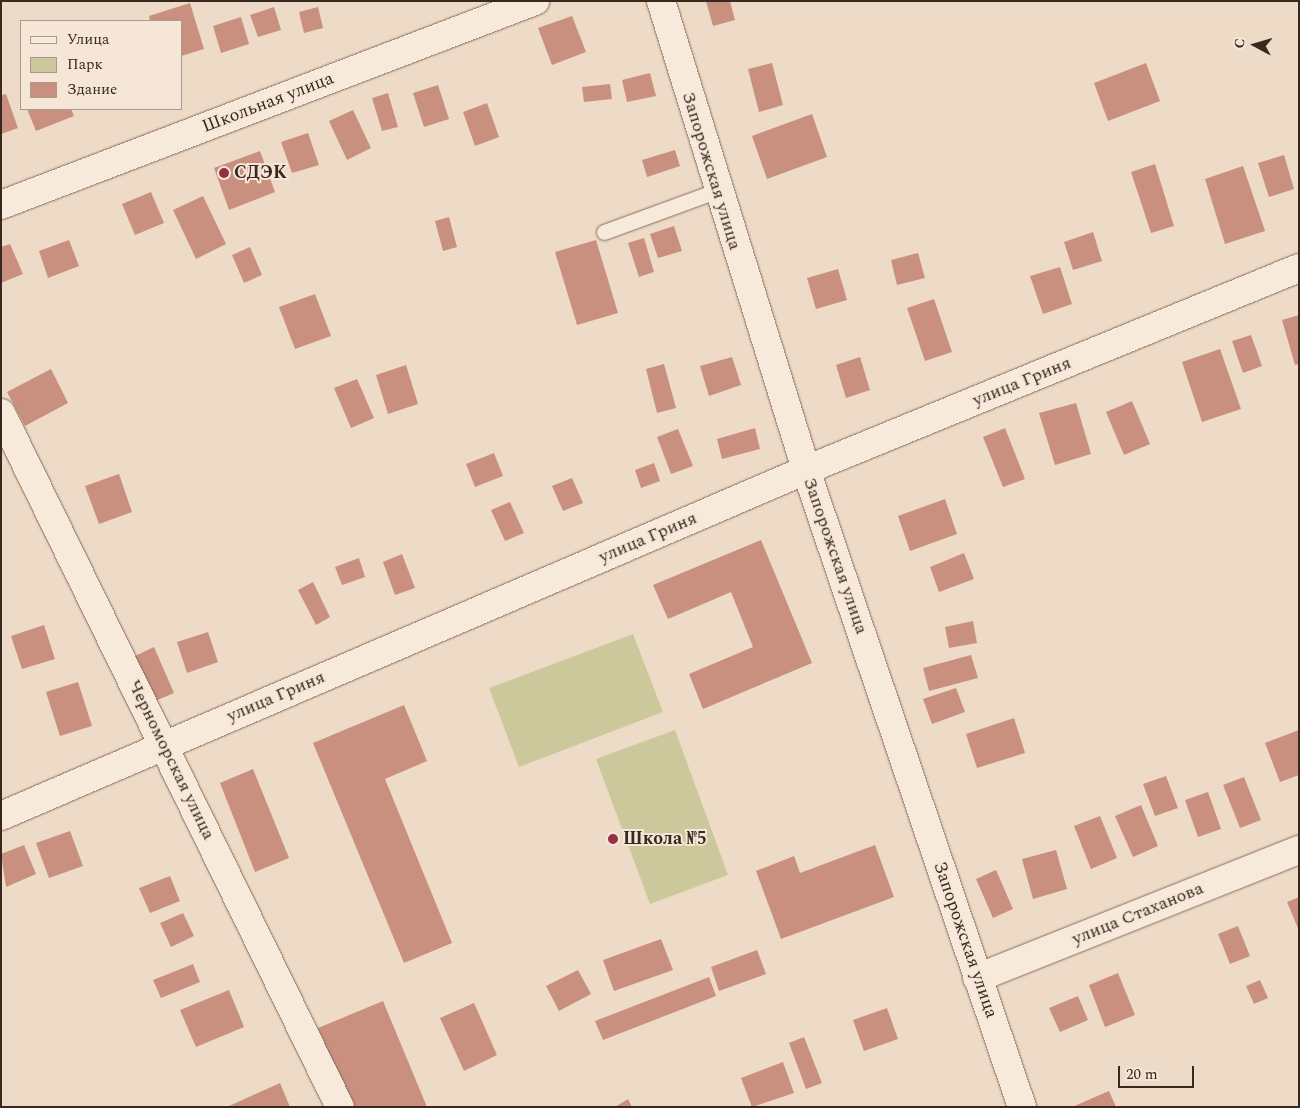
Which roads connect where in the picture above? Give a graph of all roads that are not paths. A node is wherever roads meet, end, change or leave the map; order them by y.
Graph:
1 (535, 1) edge
2 (661, 1) edge
3 (716, 191) junction
4 (1, 205) edge
5 (604, 232) dead end
6 (1299, 268) edge
7 (1, 413) edge
8 (806, 470) junction
9 (164, 744) junction
10 (1, 816) edge
11 (1299, 850) edge
12 (977, 978) junction
13 (340, 1107) edge
14 (1022, 1107) edge

1 - 4 street, Школьная улица
2 - 3 street, Запорожская улица
3 - 5 lane
3 - 8 street, Запорожская улица
6 - 8 street, улица Гриня
7 - 9 street, Черноморская улица
8 - 9 street, улица Гриня
8 - 12 street, Запорожская улица
9 - 10 street, улица Гриня
9 - 13 street, Черноморская улица
11 - 12 street, улица Стаханова
12 - 14 street, Запорожская улица

